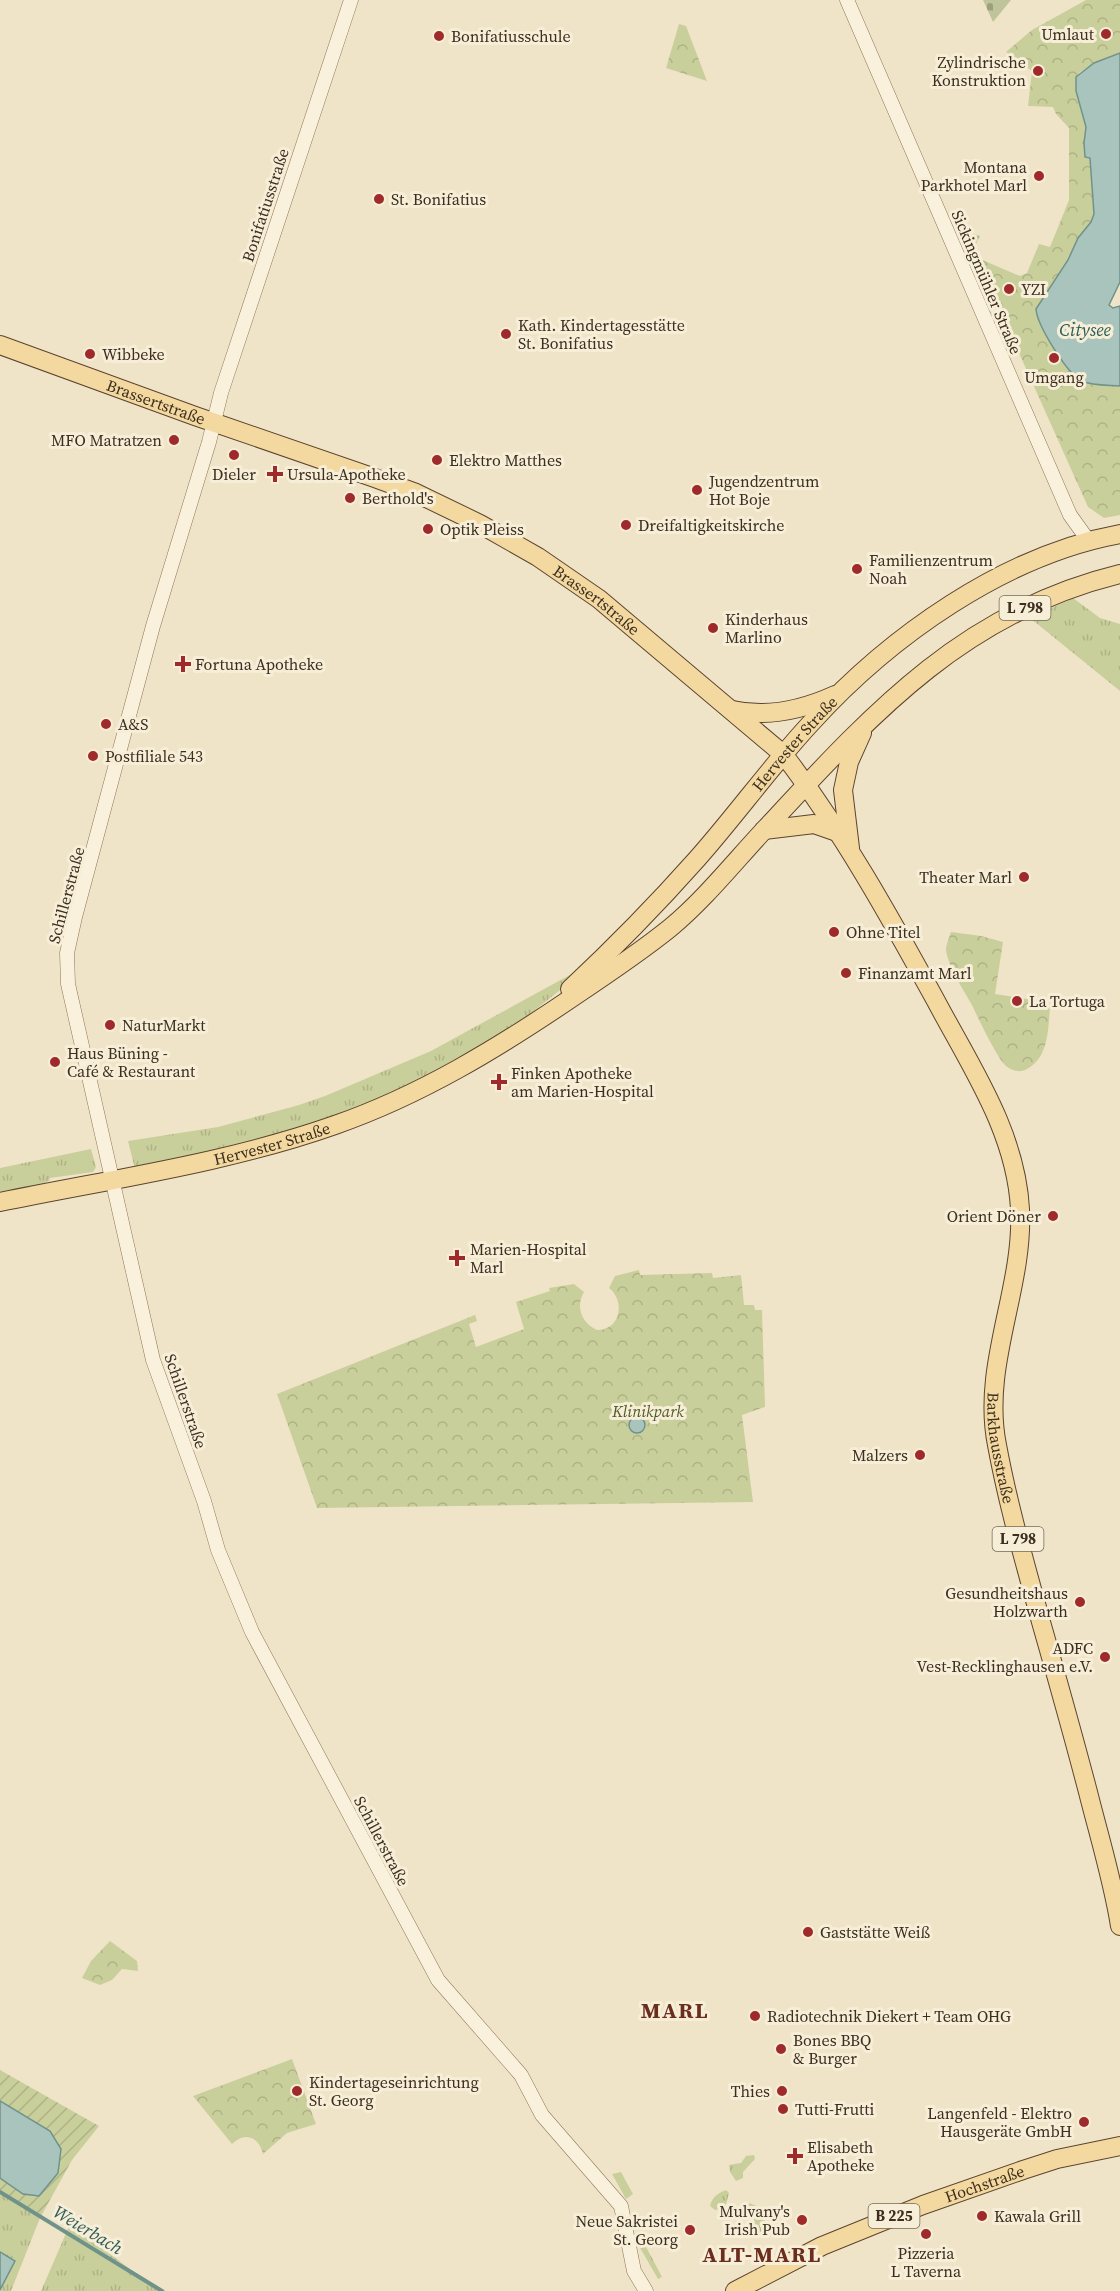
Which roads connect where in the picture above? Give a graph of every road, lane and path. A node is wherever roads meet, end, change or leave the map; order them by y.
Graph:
1 (351, 0) edge
2 (847, 0) edge
3 (0, 345) edge
4 (214, 422) junction
5 (1120, 534) edge
6 (1088, 540) junction
7 (1120, 574) edge
8 (840, 693) junction
9 (732, 710) junction
10 (868, 720) junction
11 (784, 755) junction
12 (806, 783) junction
13 (764, 830) junction
14 (837, 832) junction
15 (851, 854) junction
16 (524, 1031) junction
17 (993, 1106) joint
18 (111, 1180) junction
19 (0, 1202) edge
20 (1120, 1926) edge
21 (1120, 2146) edge
22 (785, 2264) junction
23 (646, 2291) edge
24 (735, 2291) edge
25 (754, 2291) edge

1 - 4 street, Bonifatiusstraße
2 - 6 street, Sickingmühler Straße
3 - 4 main road, Brassertstraße
4 - 9 main road, Brassertstraße
4 - 18 street, Schillerstraße
5 - 6 main road, Hervester Straße / L 798
6 - 8 main road, Hervester Straße / L 798
7 - 10 main road, Hervester Straße / L 798
8 - 9 main road, L 798
8 - 11 main road, Hervester Straße / L 798
9 - 11 main road, Brassertstraße
10 - 12 main road, Hervester Straße / L 798
10 - 15 main road, L 798
11 - 12 main road, Brassertstraße / L 798
11 - 16 main road, Hervester Straße
12 - 13 main road, Hervester Straße
12 - 14 main road, Brassertstraße / L 798
13 - 14 main road
13 - 16 main road, Hervester Straße
14 - 15 main road, Brassertstraße / L 798
15 - 17 main road, Brassertstraße / L 798
16 - 18 main road, Hervester Straße
17 - 20 main road, Barkhausstraße / L 798
18 - 19 main road, Hervester Straße
18 - 23 street, Schillerstraße
21 - 22 main road, Hochstraße / B 225
22 - 24 main road, B 225
22 - 25 main road, B 225

